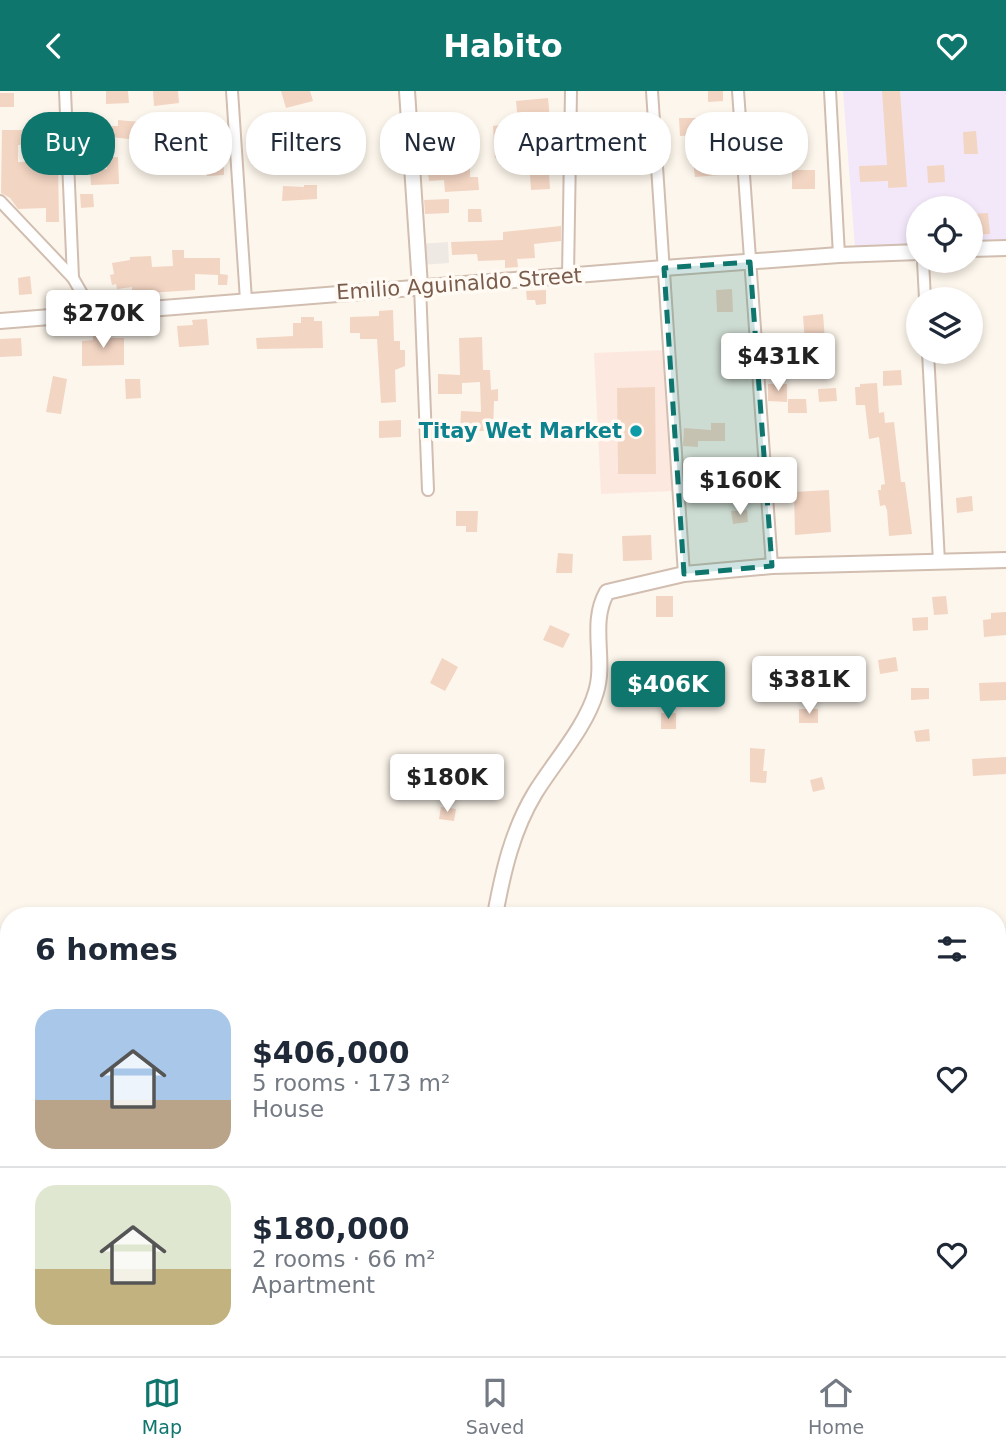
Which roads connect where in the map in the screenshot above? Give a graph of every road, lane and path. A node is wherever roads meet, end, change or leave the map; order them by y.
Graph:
1 (65, 91) edge
2 (232, 91) edge
3 (407, 91) edge
4 (571, 91) edge
5 (652, 91) edge
6 (738, 91) edge
7 (830, 91) edge
8 (0, 201) edge
9 (1006, 248) edge
10 (983, 249) edge
11 (906, 252) edge
12 (839, 255) junction
13 (750, 261) junction
14 (664, 268) junction
15 (568, 275) junction
16 (73, 278) junction
17 (420, 286) junction
18 (246, 300) junction
19 (93, 313) junction
20 (0, 321) edge
21 (929, 364) edge
22 (428, 490) dead end
23 (1006, 560) edge
24 (939, 562) junction
25 (772, 566) junction
26 (684, 575) junction
27 (497, 907) edge

1 - 16 street
2 - 18 street
3 - 17 street
4 - 15 street
5 - 14 street
6 - 13 street
7 - 12 street
8 - 16 street
9 - 10 street
11 - 12 street, Emilio Aguinaldo Street
12 - 13 street, Emilio Aguinaldo Street
13 - 14 street, Emilio Aguinaldo Street
13 - 25 street
14 - 15 street, Emilio Aguinaldo Street
14 - 26 street
15 - 17 street, Emilio Aguinaldo Street
16 - 19 street
17 - 18 street, Emilio Aguinaldo Street
17 - 22 street
18 - 19 street, Emilio Aguinaldo Street
19 - 20 street, Emilio Aguinaldo Street
21 - 24 street
23 - 24 street
24 - 25 street
25 - 26 street
26 - 27 street

